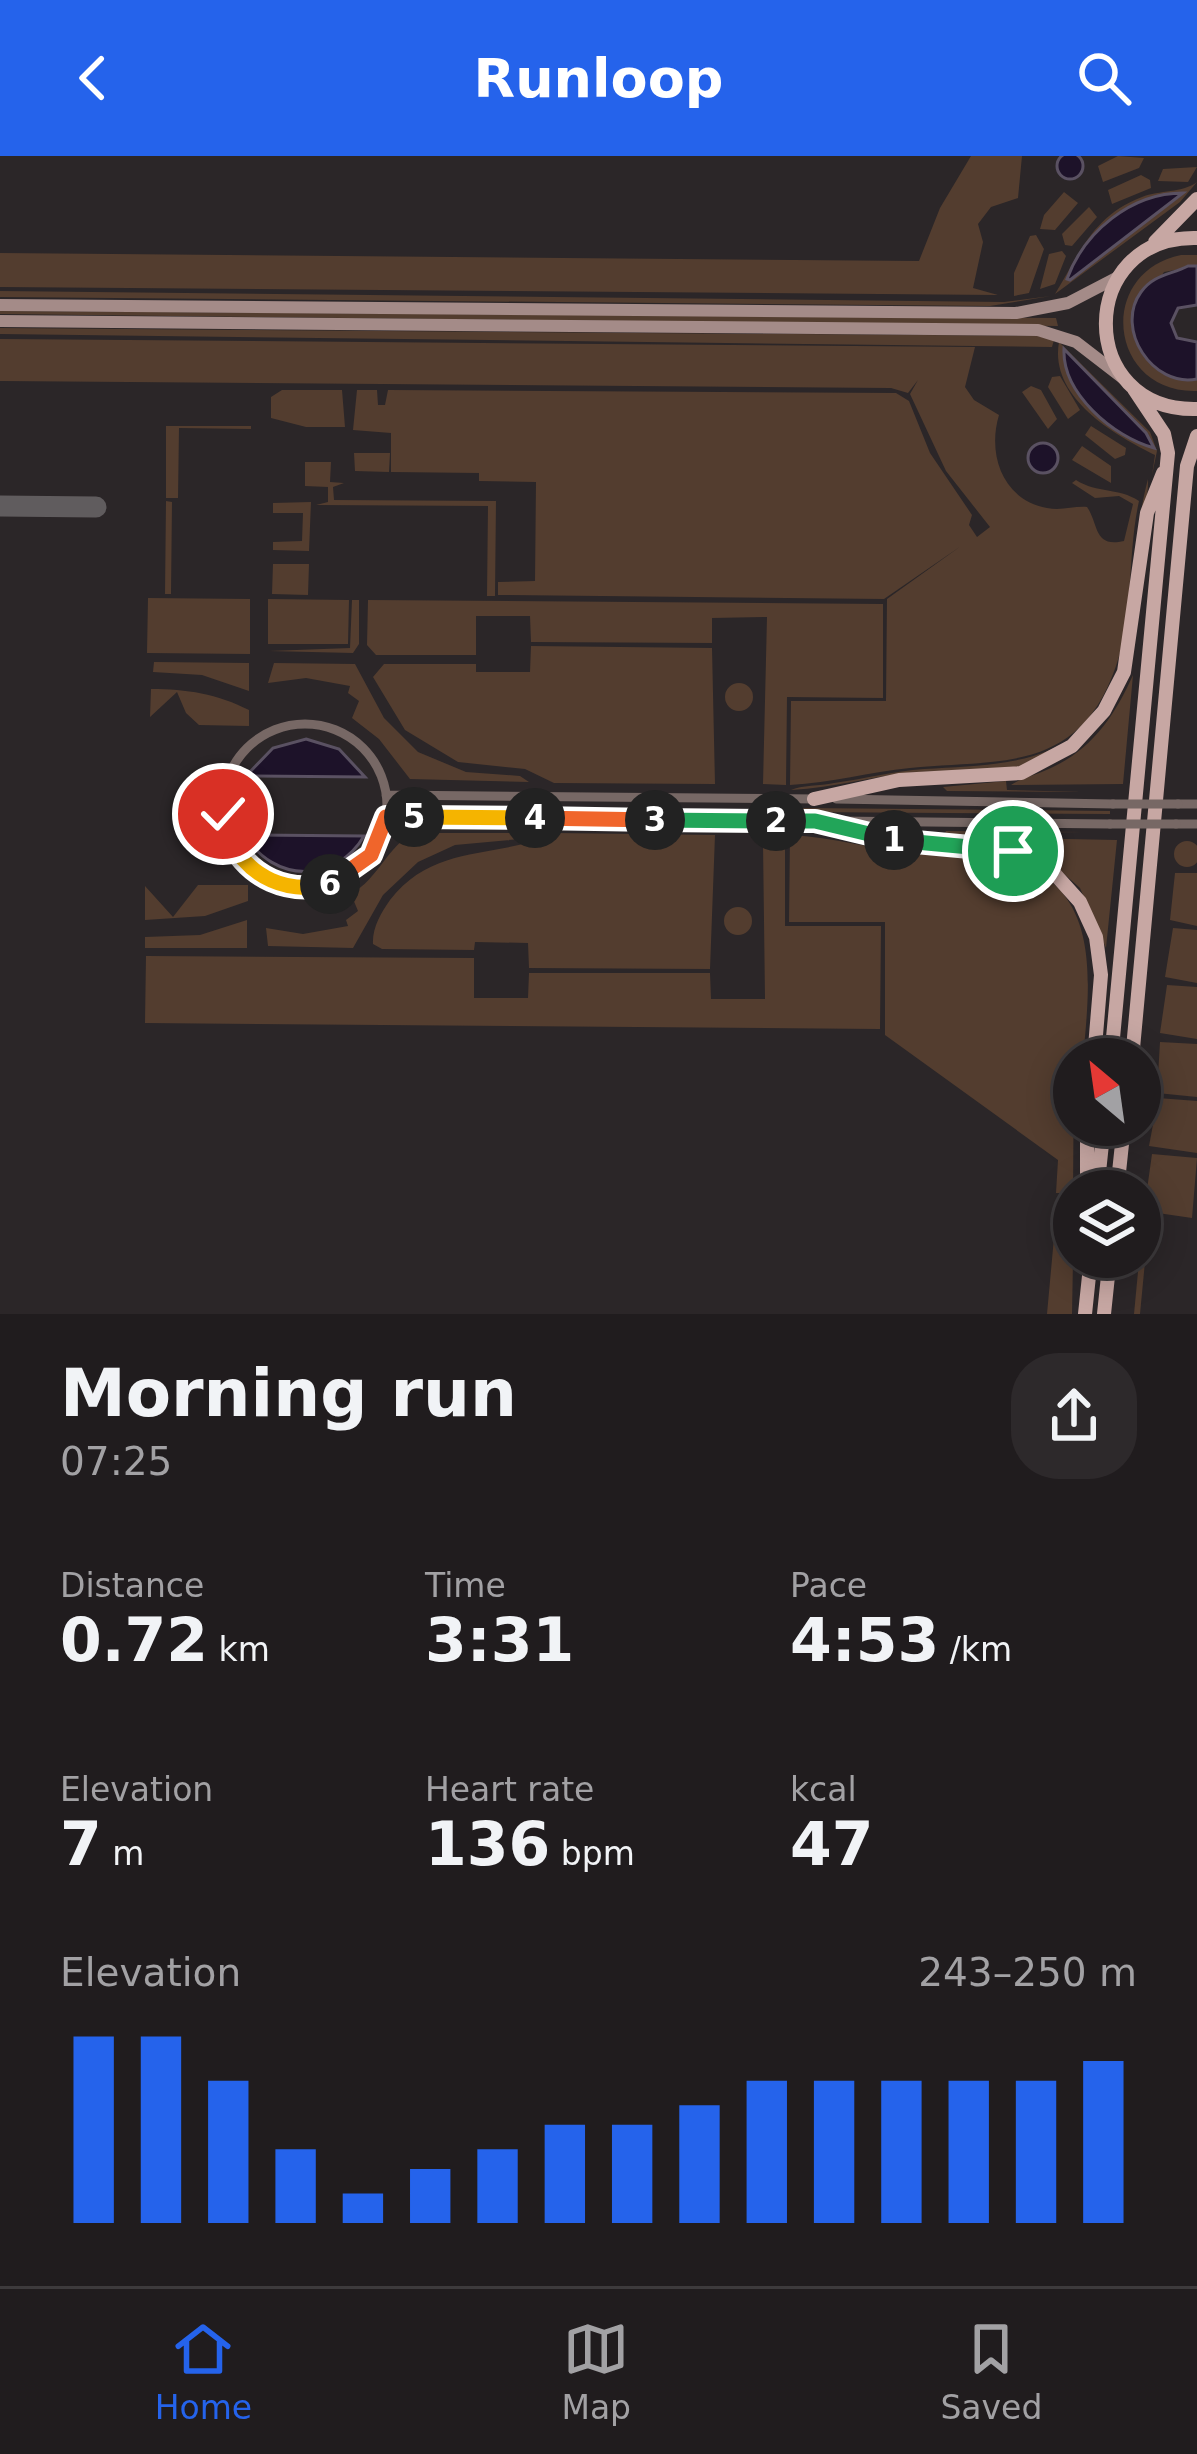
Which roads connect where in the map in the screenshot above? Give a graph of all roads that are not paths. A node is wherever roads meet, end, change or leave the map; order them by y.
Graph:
1 (1197, 199) edge
2 (1197, 238) edge
3 (1150, 248) junction
4 (1119, 276) junction
5 (0, 304) edge
6 (0, 321) edge
7 (1131, 385) junction
8 (1197, 409) edge
9 (1197, 436) edge
10 (1167, 463) junction
11 (386, 795) junction
12 (814, 799) junction
13 (1197, 804) edge
14 (386, 817) junction
15 (815, 821) junction
16 (1197, 824) edge
17 (1095, 1038) edge
18 (1113, 1038) edge
19 (1134, 1038) edge
20 (1089, 1278) edge
21 (1108, 1278) edge
22 (1085, 1314) edge
23 (1104, 1314) edge

1 - 3 main road
2 - 3 main road
3 - 4 main road
4 - 5 street
4 - 7 main road
6 - 7 street
7 - 8 main road
7 - 10 main road
9 - 19 main road
10 - 12 main road
10 - 18 main road
11 - 12 street
11 - 14 street
11 - 14 street
12 - 13 street, bridge
14 - 15 street
15 - 16 street, bridge
15 - 17 main road
20 - 22 main road
21 - 23 main road

